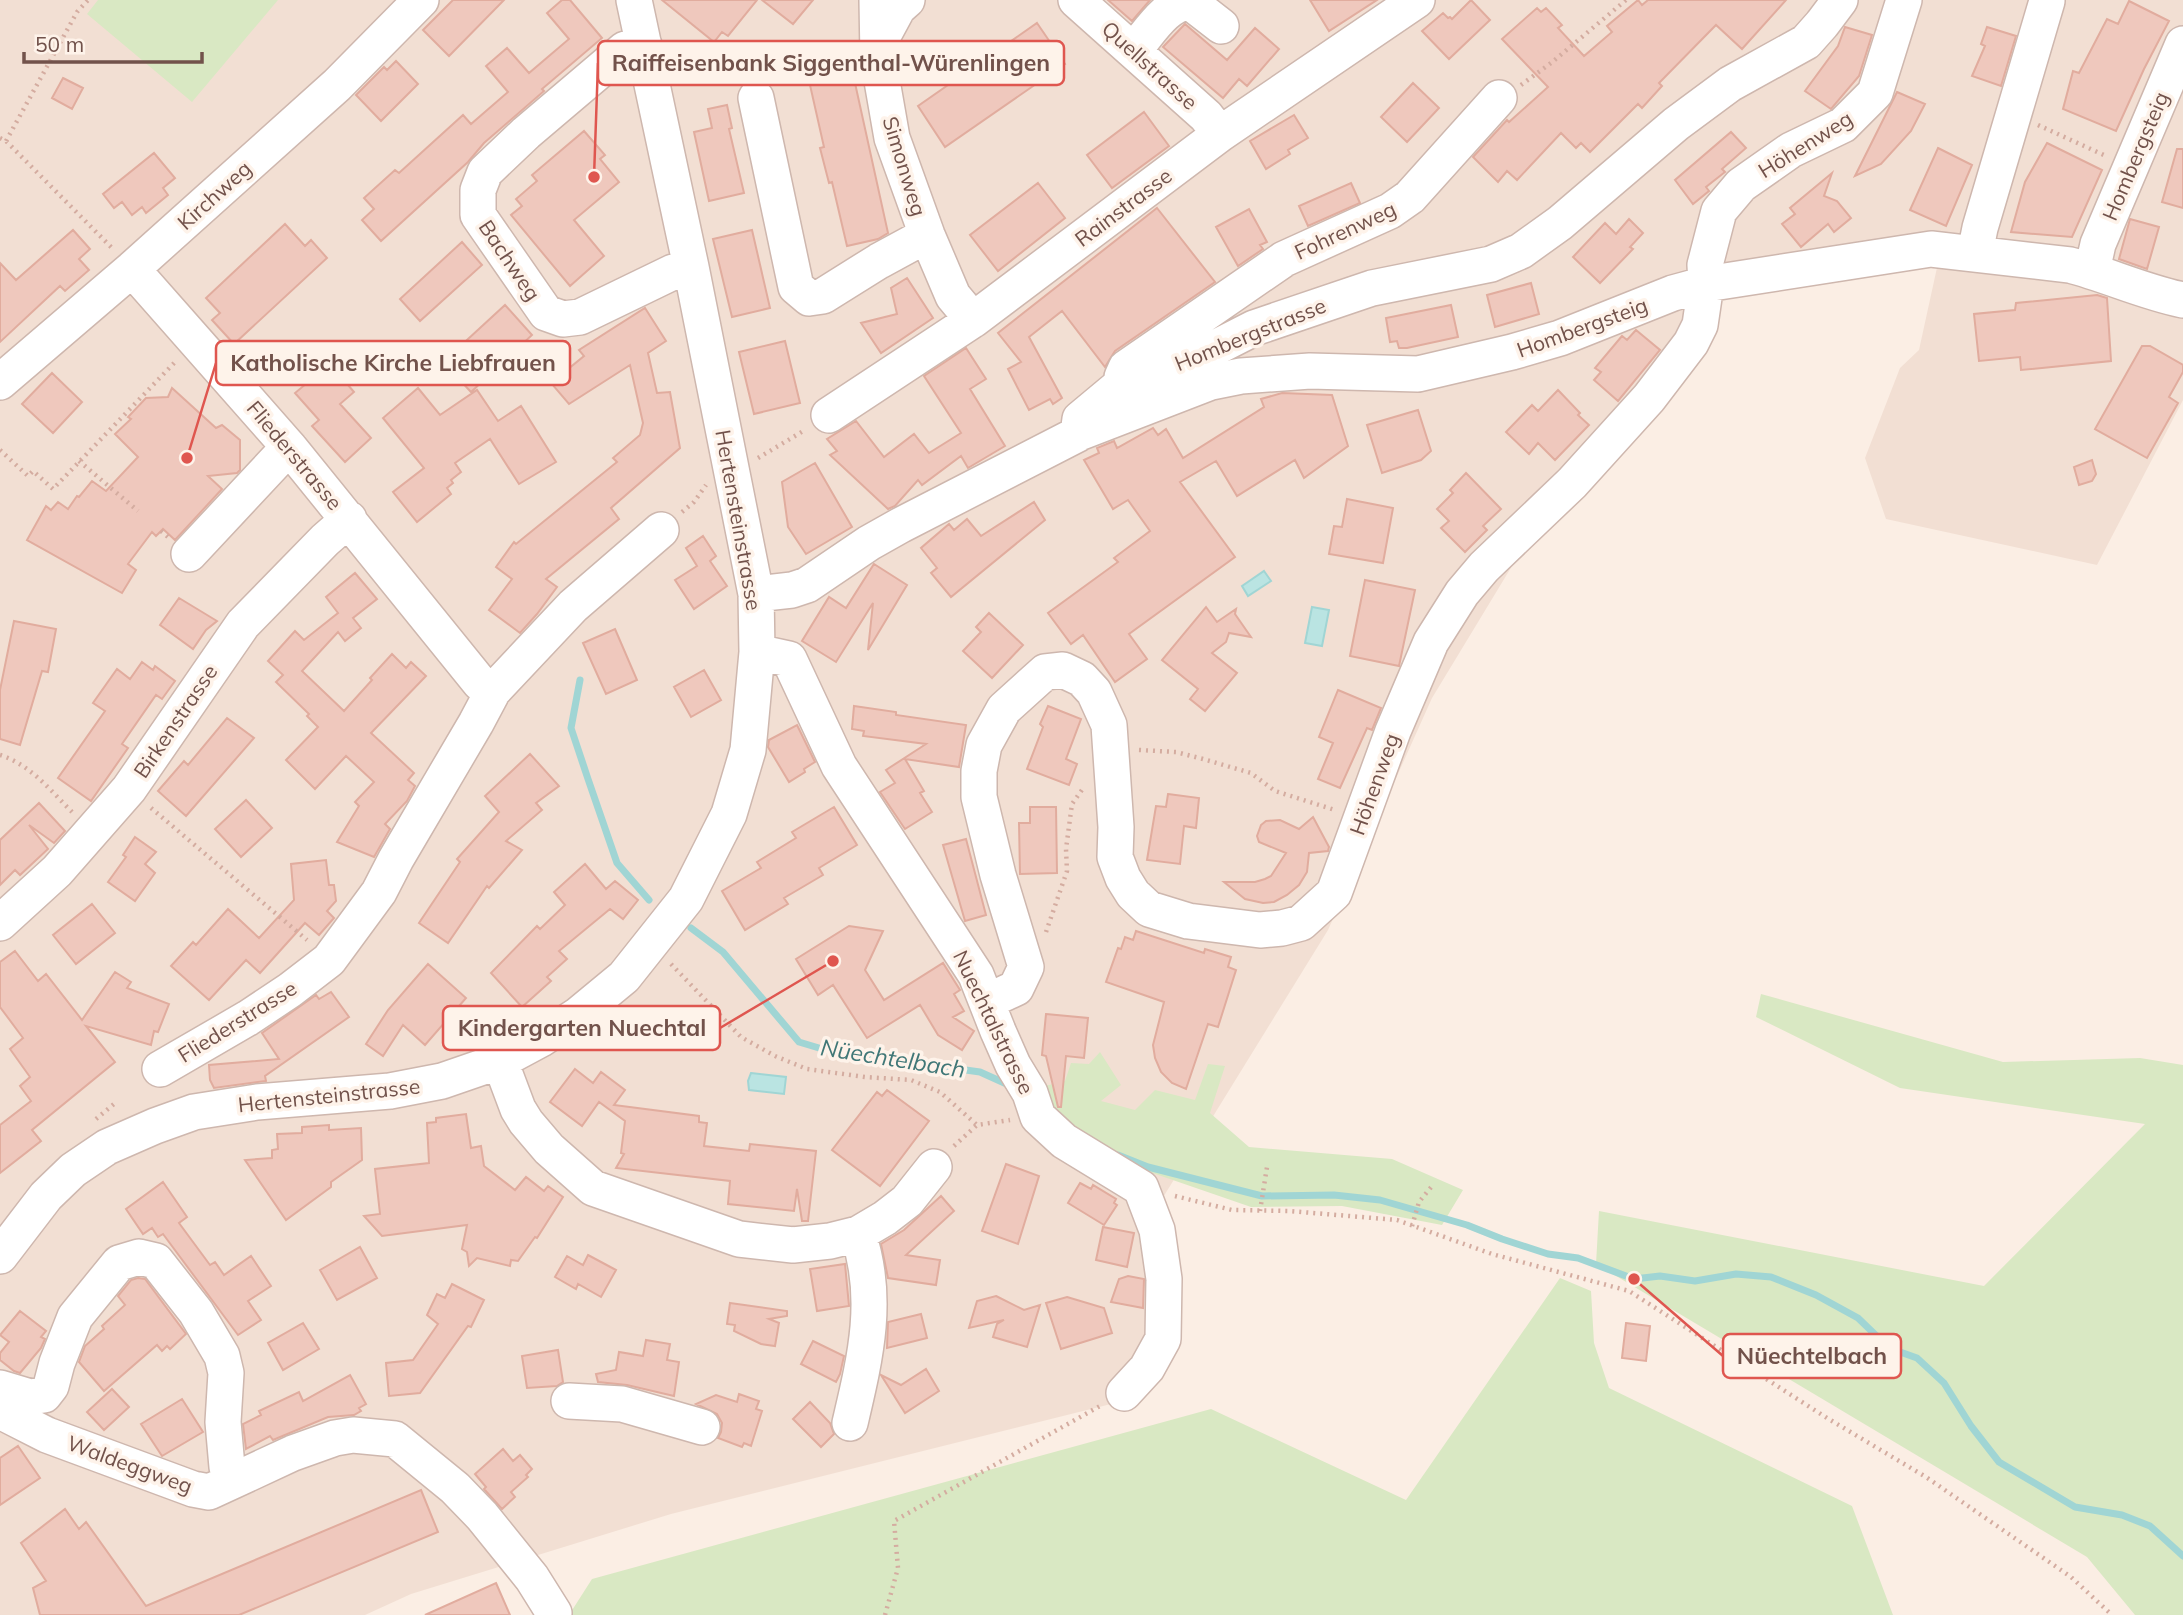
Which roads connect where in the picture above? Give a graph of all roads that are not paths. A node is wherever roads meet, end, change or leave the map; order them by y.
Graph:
1 (421, 0) edge
2 (634, 0) edge
3 (877, 0) edge
4 (907, 0) edge
5 (1076, 0) edge
6 (1417, 0) edge
7 (1840, 0) edge
8 (1904, 0) edge
9 (2047, 1) edge
10 (1221, 26) dead end
11 (2183, 44) edge
12 (644, 45) junction
13 (878, 45) junction
14 (1134, 50) junction
15 (756, 98) dead end
16 (1499, 98) road end
17 (1220, 134) junction
18 (927, 235) junction
19 (1975, 253) junction
20 (691, 267) junction
21 (132, 269) junction
22 (2092, 271) junction
23 (1706, 284) junction
24 (2183, 300) edge
25 (973, 320) junction
26 (0, 382) edge
27 (1116, 389) junction
28 (829, 415) road end
29 (1078, 434) junction
30 (289, 447) junction
31 (349, 519) junction
32 (661, 530) road end
33 (189, 554) dead end
34 (756, 594) junction
35 (757, 652) junction
36 (493, 691) junction
37 (0, 923) edge
38 (988, 1001) junction
39 (500, 1061) junction
40 (160, 1069) dead end
41 (934, 1167) road end
42 (858, 1234) junction
43 (0, 1256) edge
44 (0, 1388) edge
45 (1124, 1393) road end
46 (569, 1401) dead end
47 (0, 1411) edge
48 (850, 1423) dead end
49 (702, 1427) dead end
50 (233, 1481) junction
51 (554, 1614) edge

1 - 21 street, Kirchweg
2 - 12 street, Hertensteinstrasse
3 - 13 street, Simonweg
4 - 13 street
5 - 14 street, Quellstrasse
6 - 17 street, Rainstrasse
7 - 27 street, Hombergstrasse
8 - 23 street, Höhenweg
9 - 19 street
10 - 14 street
11 - 22 street, Hombergsteig
12 - 20 street, Hertensteinstrasse
12 - 20 street, Bachweg
13 - 18 street, Simonweg
14 - 17 street, Quellstrasse
15 - 18 street
16 - 27 street, Fohrenweg
17 - 25 street, Rainstrasse
18 - 25 street, Simonweg
19 - 22 street, Hombergsteig
19 - 23 street, Hombergsteig
20 - 34 street, Hertensteinstrasse
21 - 26 street, Kirchweg
21 - 30 street, Fliederstrasse
22 - 24 street, Hombergsteig
23 - 29 street, Hombergsteig
23 - 38 street, Höhenweg
25 - 28 street, Rainstrasse
27 - 29 street, Hombergstrasse
29 - 34 street
30 - 31 street, Fliederstrasse
30 - 33 street
31 - 36 street, Fliederstrasse
31 - 37 street, Birkenstrasse
32 - 36 street, Fliederstrasse
34 - 35 street, Hertensteinstrasse
35 - 38 street, Nuechtalstrasse
35 - 39 street, Hertensteinstrasse
36 - 40 street, Fliederstrasse
38 - 45 street, Nuechtalstrasse
39 - 42 street
39 - 43 street, Hertensteinstrasse
41 - 42 street
42 - 48 street
44 - 50 street
46 - 49 street
47 - 50 street, Waldeggweg
50 - 51 street, Waldeggweg

